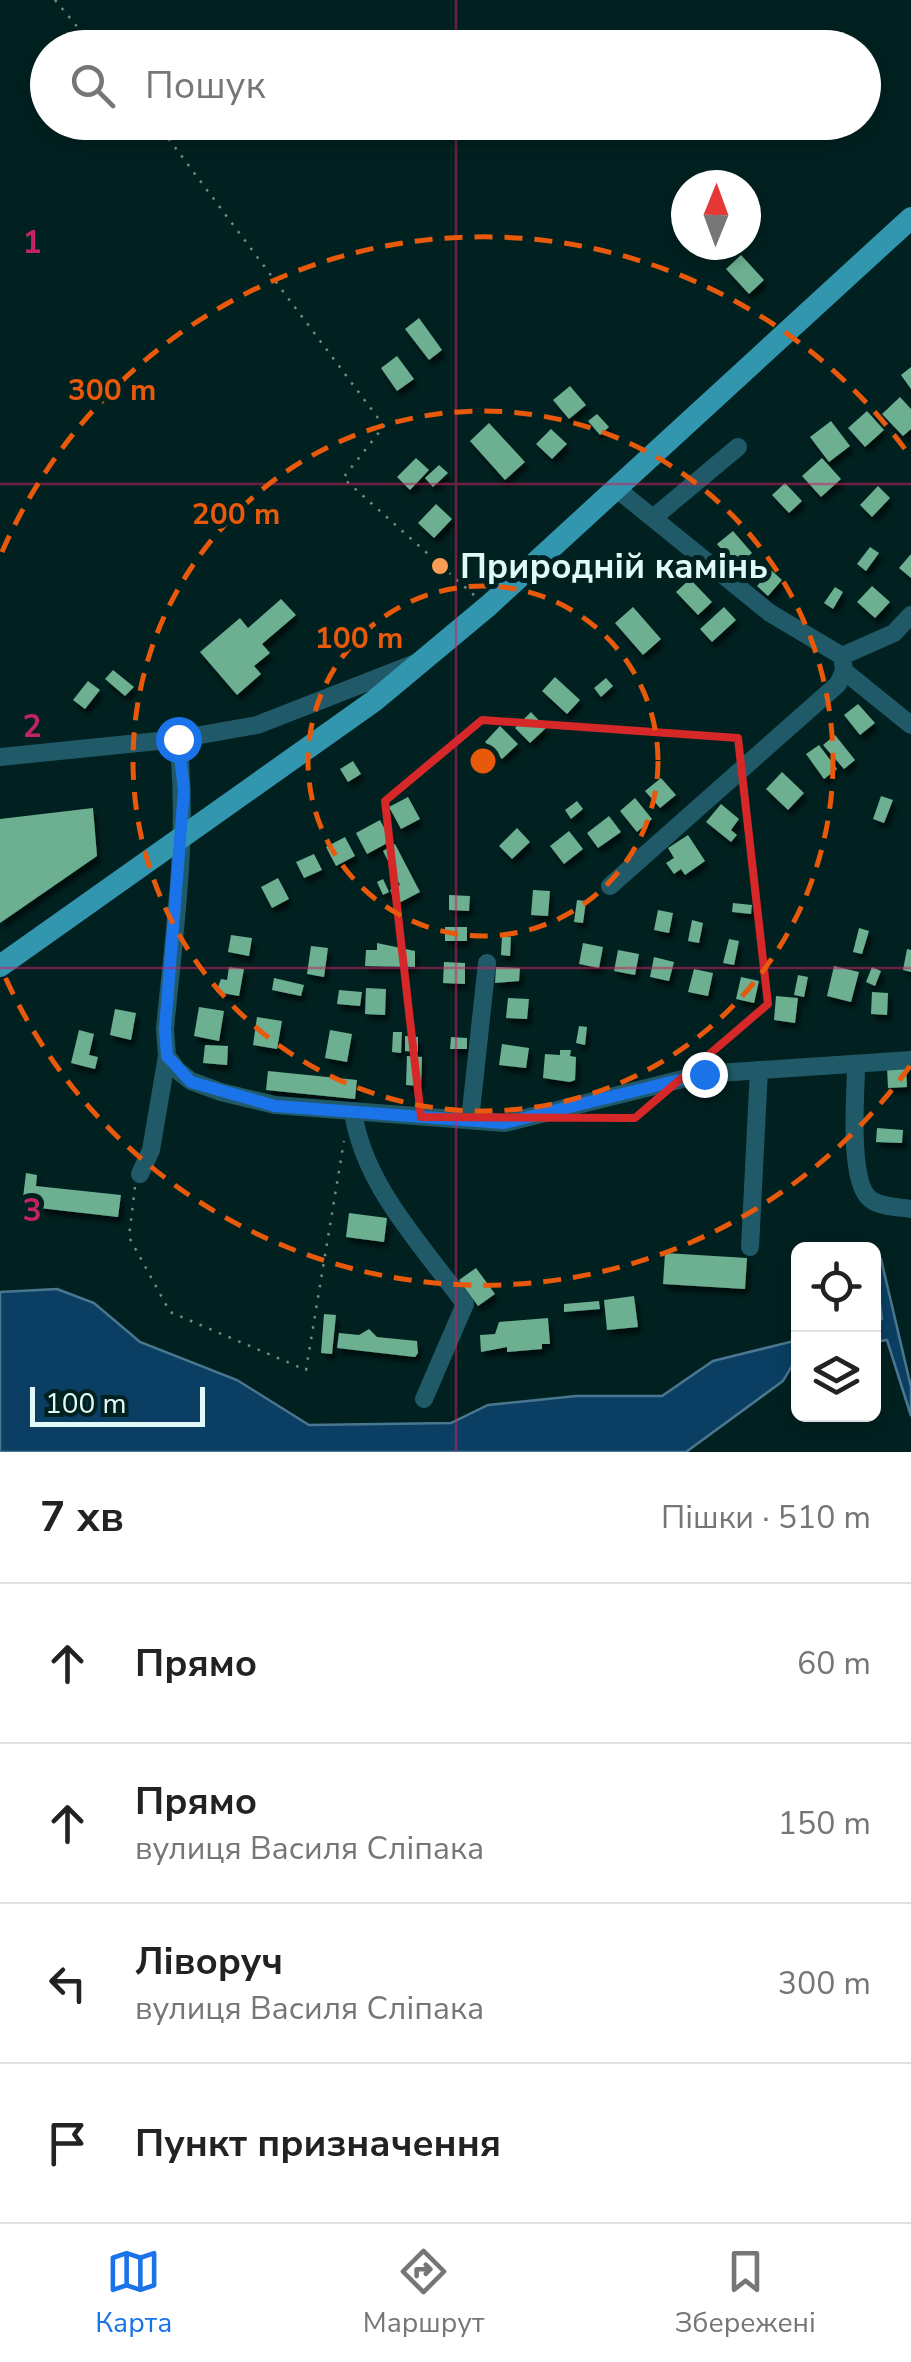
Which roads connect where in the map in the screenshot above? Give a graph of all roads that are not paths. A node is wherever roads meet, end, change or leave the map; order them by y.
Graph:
1 (911, 218) edge
2 (738, 447) dead end
3 (617, 488) junction
4 (653, 518) junction
5 (911, 615) edge
6 (894, 632) junction
7 (911, 642) edge
8 (426, 659) junction
9 (843, 664) junction
10 (911, 725) edge
11 (178, 739) junction
12 (0, 758) edge
13 (182, 837) junction
14 (610, 886) dead end
15 (487, 963) dead end
16 (0, 966) edge
17 (167, 1056) junction
18 (911, 1060) edge
19 (856, 1066) junction
20 (758, 1070) junction
21 (353, 1110) junction
22 (470, 1120) junction
23 (138, 1179) road end
24 (911, 1209) edge
25 (750, 1247) dead end
26 (424, 1399) dead end

1 - 3 main road
2 - 4 street
3 - 4 street
3 - 8 main road
4 - 9 street
5 - 6 street
6 - 7 street
6 - 9 street
8 - 11 street
8 - 13 main road
9 - 10 street
9 - 14 street
11 - 12 street
11 - 13 street
13 - 16 main road
13 - 17 street
15 - 22 street
17 - 21 street
17 - 23 street
18 - 19 street
19 - 20 street
19 - 24 street
20 - 22 street
20 - 25 street
21 - 22 street
21 - 26 street

